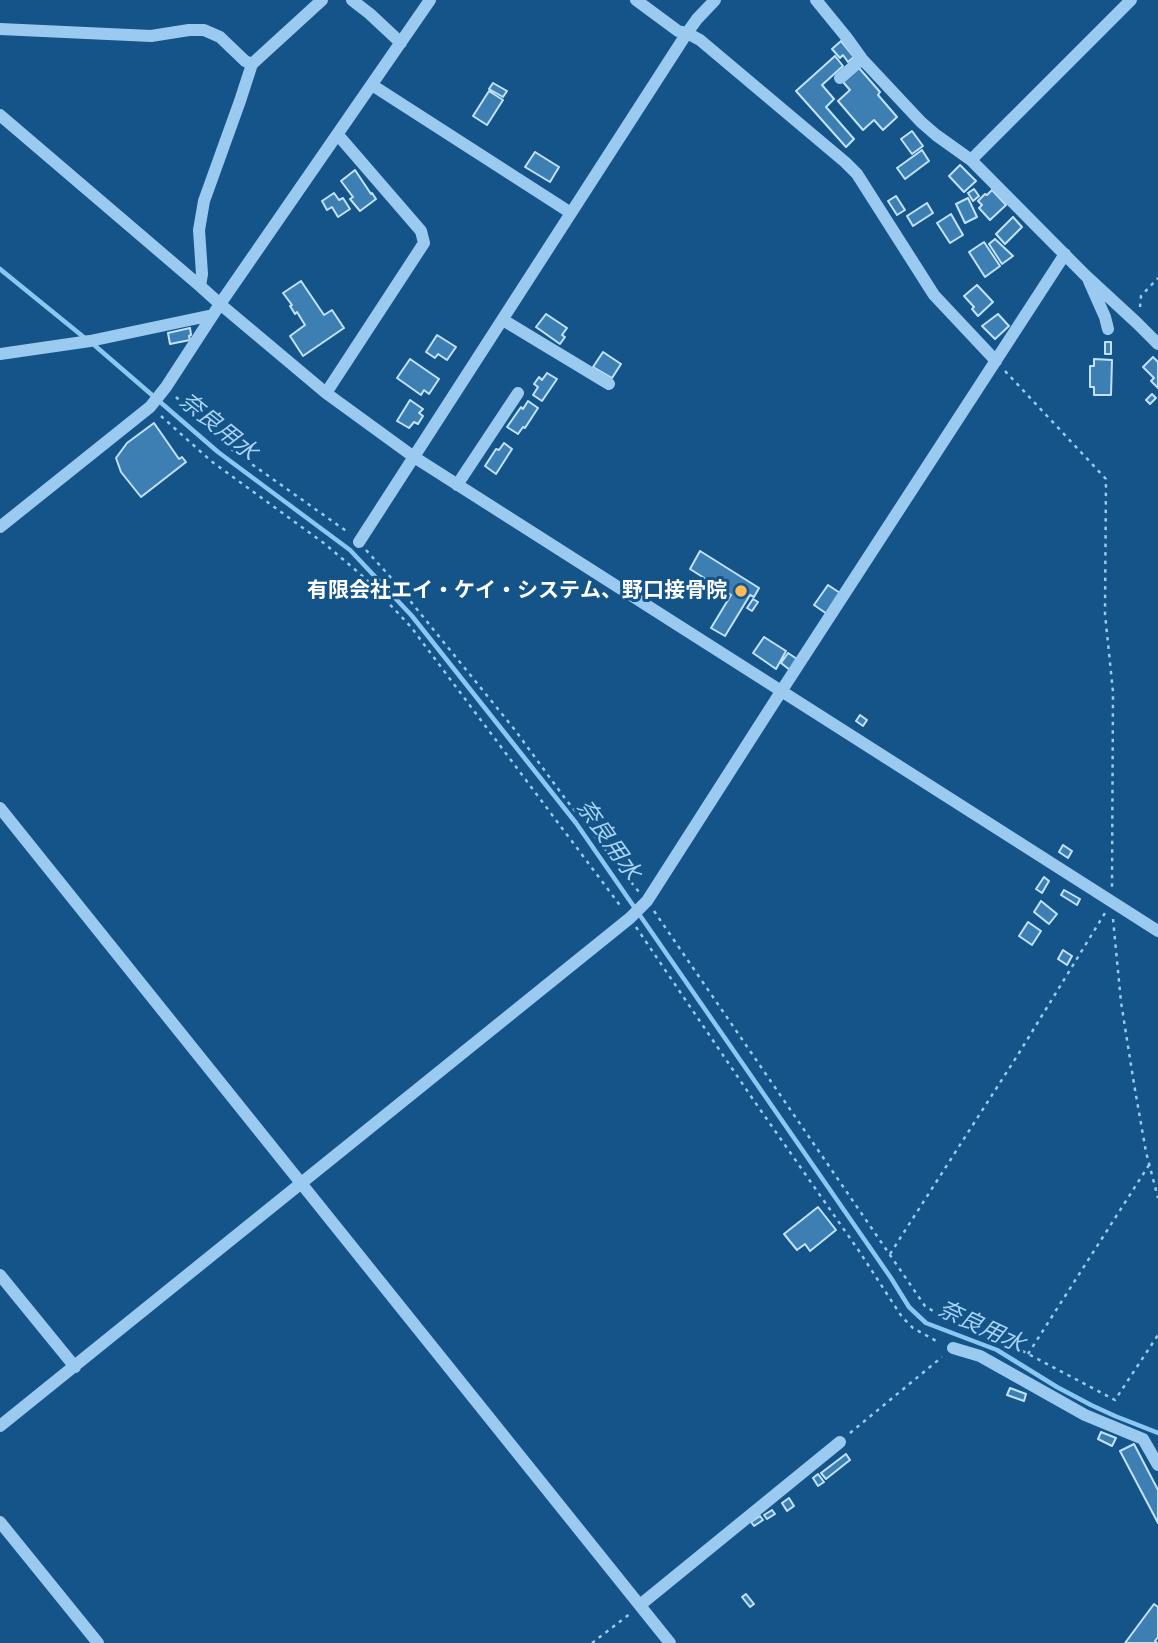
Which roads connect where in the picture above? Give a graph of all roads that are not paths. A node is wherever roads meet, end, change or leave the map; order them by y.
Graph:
1 (323, 0) edge
2 (352, 0) edge
3 (430, 0) edge
4 (636, 0) edge
5 (715, 0) edge
6 (1131, 0) edge
7 (820, 2) edge
8 (0, 29) edge
9 (687, 33) junction
10 (401, 43) junction
11 (862, 59) junction
12 (252, 64) junction
13 (840, 78) dead end
14 (372, 85) junction
15 (0, 115) edge
16 (338, 135) junction
17 (971, 160) junction
18 (571, 213) junction
19 (1065, 254) junction
20 (1085, 275) junction
21 (200, 285) junction
22 (216, 309) junction
23 (503, 320) junction
24 (1108, 329) dead end
25 (1158, 344) edge
26 (0, 354) edge
27 (996, 361) junction
28 (609, 384) dead end
29 (326, 393) junction
30 (518, 393) dead end
31 (414, 457) junction
32 (457, 485) junction
33 (0, 527) edge
34 (359, 542) road end
35 (782, 690) junction
36 (0, 808) edge
37 (1158, 931) edge
38 (301, 1183) junction
39 (0, 1275) edge
40 (953, 1348) road end
41 (75, 1367) junction
42 (0, 1426) edge
43 (840, 1442) road end
44 (1158, 1465) edge
45 (0, 1522) edge
46 (640, 1605) junction
47 (98, 1643) edge
48 (670, 1643) edge

1 - 12 street
2 - 10 street
3 - 10 street
4 - 9 street
5 - 9 street
6 - 17 street
7 - 11 street
8 - 12 street
9 - 18 street
9 - 27 street
10 - 14 street
11 - 13 street
11 - 17 street
12 - 21 street
14 - 16 street
14 - 18 street
15 - 21 street
16 - 22 street
16 - 29 street
17 - 19 street
18 - 23 street
19 - 20 street
19 - 27 street
20 - 24 street
20 - 25 street
21 - 22 street
22 - 26 street
22 - 29 street
22 - 33 street
23 - 28 street
23 - 31 street
27 - 35 street
29 - 31 street
30 - 32 street
31 - 32 street
31 - 34 street
32 - 35 street
35 - 37 street
35 - 38 street
36 - 38 street
38 - 41 street
38 - 46 street
39 - 41 street
40 - 44 street
41 - 42 street
43 - 46 street
45 - 47 street
46 - 48 street

